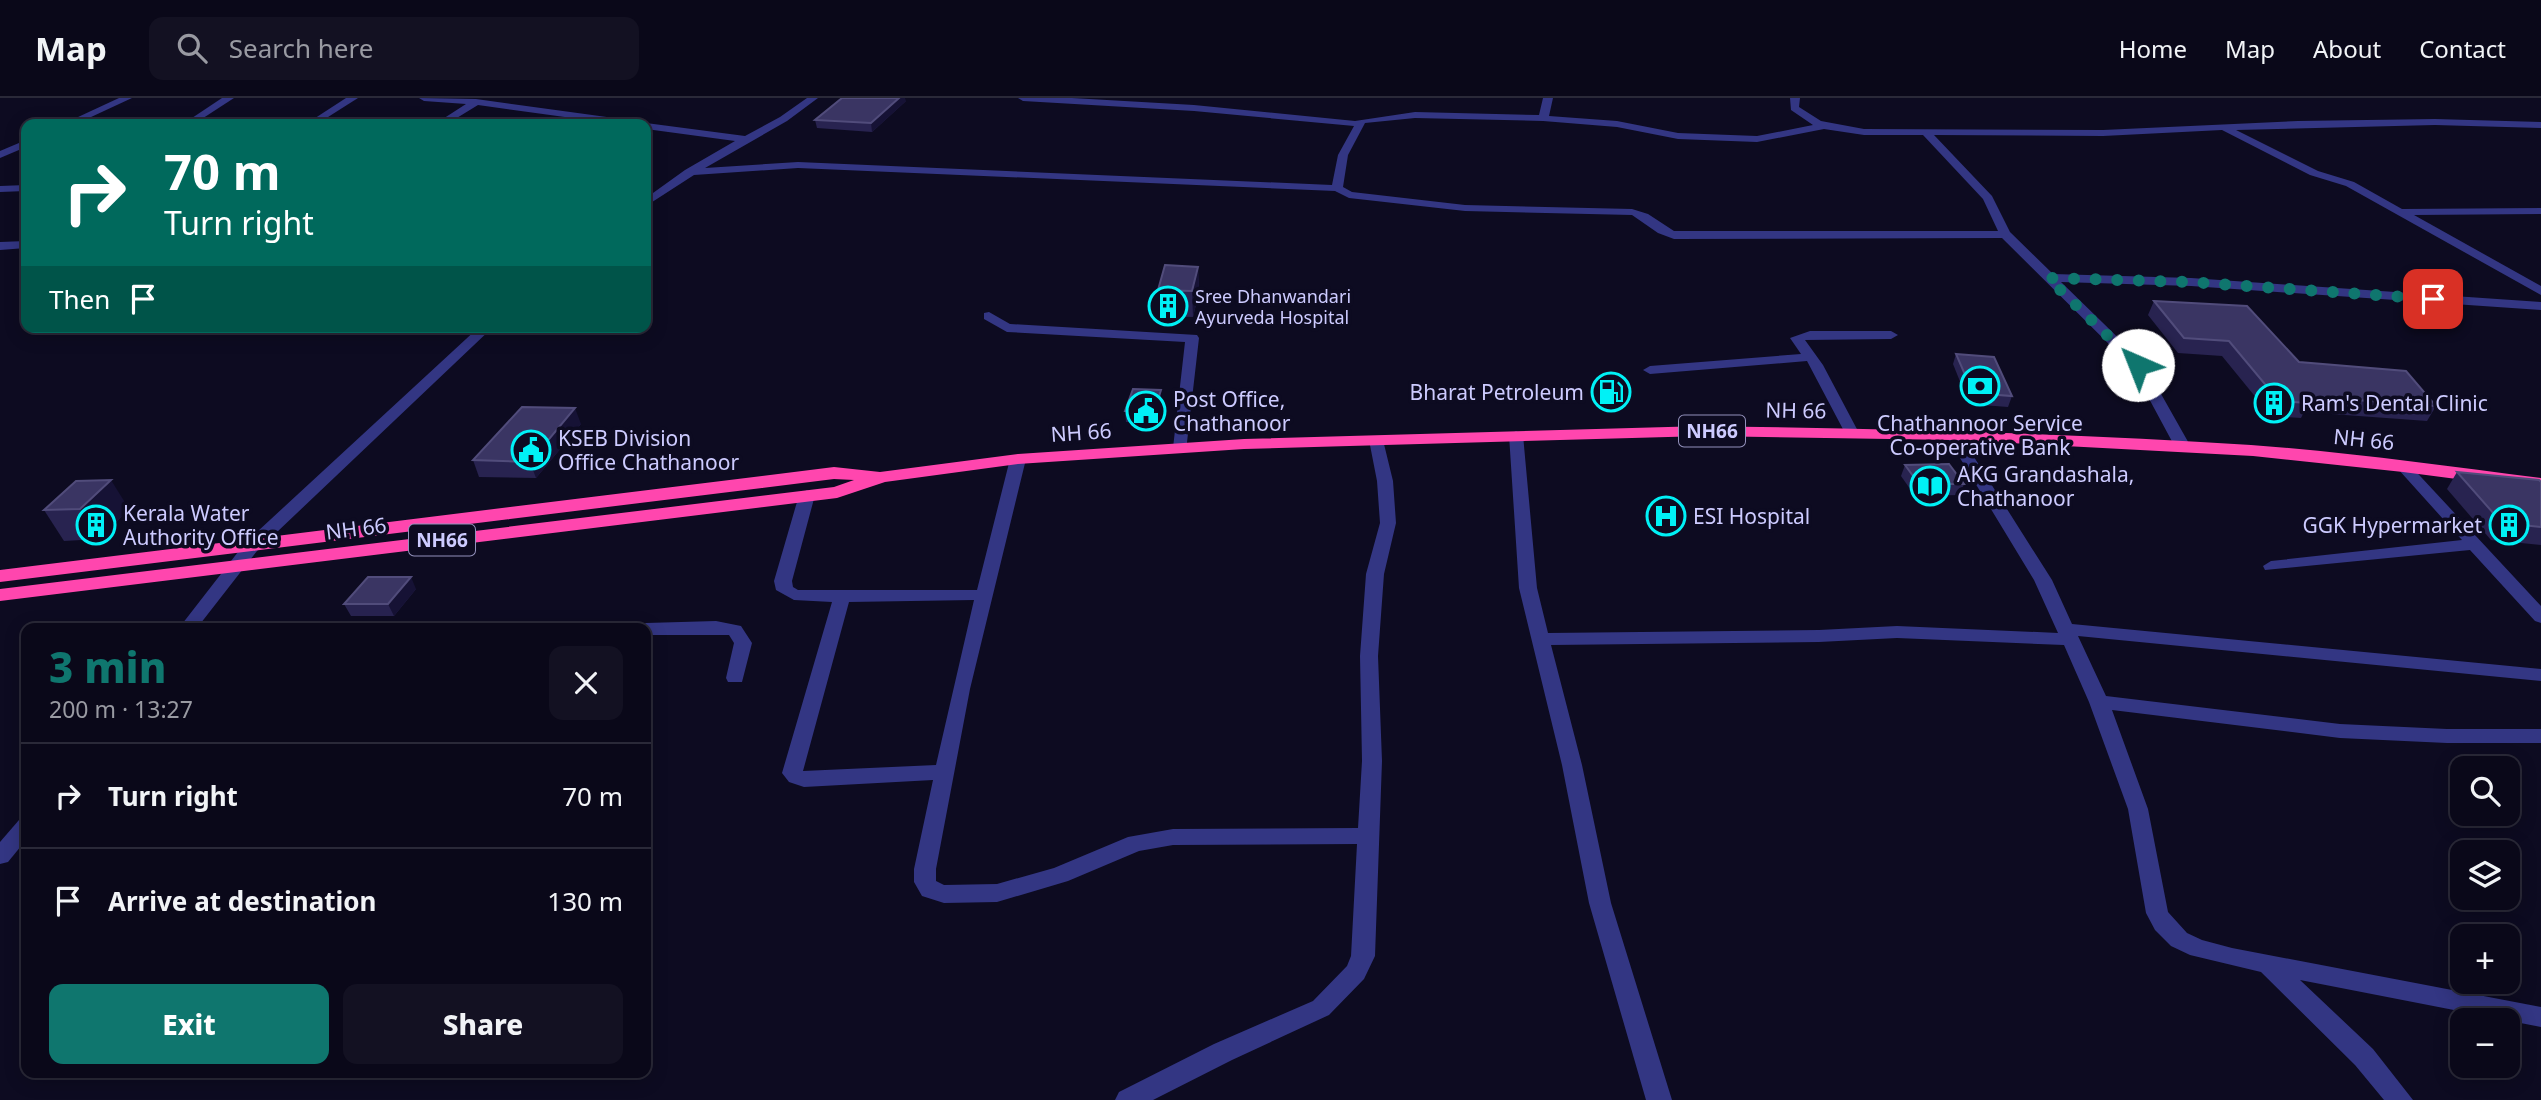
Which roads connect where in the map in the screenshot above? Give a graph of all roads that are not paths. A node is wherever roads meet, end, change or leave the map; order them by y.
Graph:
1 (127, 98) edge
2 (229, 98) edge
3 (354, 98) edge
4 (424, 98) edge
5 (813, 98) edge
6 (1023, 98) edge
7 (1548, 98) edge
8 (1795, 98) edge
9 (448, 99) edge
10 (476, 102) junction
11 (577, 116) junction
12 (1543, 118) junction
13 (79, 119) edge
14 (196, 119) edge
15 (318, 119) edge
16 (448, 119) edge
17 (572, 119) edge
18 (599, 119) edge
19 (1360, 124) junction
20 (2541, 125) edge
21 (1823, 126) junction
22 (651, 127) edge
23 (2223, 127) junction
24 (1928, 135) junction
25 (745, 139) junction
26 (21, 145) edge
27 (0, 155) edge
28 (689, 172) junction
29 (21, 188) edge
30 (1337, 188) junction
31 (0, 189) edge
32 (651, 199) edge
33 (2541, 211) edge
34 (2399, 212) junction
35 (2006, 234) junction
36 (21, 245) edge
37 (0, 246) edge
38 (2048, 278) junction
39 (2541, 291) edge
40 (2541, 306) edge
41 (989, 316) dead end
42 (482, 333) edge
43 (1891, 335) dead end
44 (1810, 357) junction
45 (1650, 370) dead end
46 (1852, 433) junction
47 (1516, 435) junction
48 (1953, 435) junction
49 (1376, 440) junction
50 (2183, 447) junction
51 (1181, 448) junction
52 (1018, 459) junction
53 (2403, 466) junction
54 (882, 477) junction
55 (2541, 484) edge
56 (807, 495) junction
57 (2475, 544) junction
58 (251, 547) junction
59 (236, 566) junction
60 (2271, 566) dead end
61 (0, 576) edge
62 (0, 595) edge
63 (984, 595) junction
64 (842, 597) junction
65 (2541, 618) edge
66 (192, 623) edge
67 (651, 629) edge
68 (2068, 634) junction
69 (1541, 639) junction
70 (2541, 675) edge
71 (735, 678) dead end
72 (2099, 702) junction
73 (2541, 736) edge
74 (944, 772) junction
75 (21, 832) edge
76 (1369, 836) junction
77 (0, 856) edge
78 (2268, 964) junction
79 (2541, 1017) edge
80 (1128, 1100) edge
81 (1659, 1100) edge
82 (2400, 1100) edge

1 - 13 street
2 - 14 street
3 - 15 street
4 - 9 street
5 - 25 street
6 - 19 street
7 - 12 street
8 - 21 street
9 - 10 street
10 - 11 street
10 - 16 street
11 - 17 street
11 - 18 street
12 - 19 street
12 - 21 street
19 - 30 street
20 - 23 street
21 - 24 street
22 - 25 street
23 - 24 street
23 - 34 street
24 - 35 street
25 - 28 street
26 - 27 street
28 - 30 street
28 - 32 street
29 - 31 street
30 - 35 street
33 - 34 street
34 - 39 street
35 - 38 street
36 - 37 street
38 - 40 street
38 - 50 street
41 - 51 street
42 - 58 street
43 - 44 street
44 - 45 street
44 - 46 street
46 - 47 highway, NH 66 / NH66
46 - 48 highway, NH 66 / NH66
47 - 49 highway, NH 66 / NH66
47 - 69 street
48 - 50 highway, NH 66 / NH66
48 - 68 street
49 - 51 highway, NH 66 / NH66
49 - 76 street
50 - 53 highway, NH 66 / NH66
51 - 52 highway, NH 66 / NH66
52 - 54 highway, NH 66 / NH66
52 - 63 street
53 - 55 highway, NH 66 / NH66
53 - 57 street
54 - 56 highway, NH 66 / NH66
54 - 58 highway, NH 66 / NH66
56 - 59 highway, NH 66 / NH66
56 - 64 street
57 - 60 street
57 - 65 street
58 - 59 street
58 - 61 highway, NH 66 / NH66
59 - 62 highway, NH 66 / NH66
59 - 66 street
63 - 64 street
63 - 74 street
64 - 74 street
67 - 71 street
68 - 69 street
68 - 70 street
68 - 72 street
69 - 81 street
72 - 73 street
72 - 78 street
74 - 76 street
75 - 77 street
76 - 80 street
78 - 79 street
78 - 82 street

